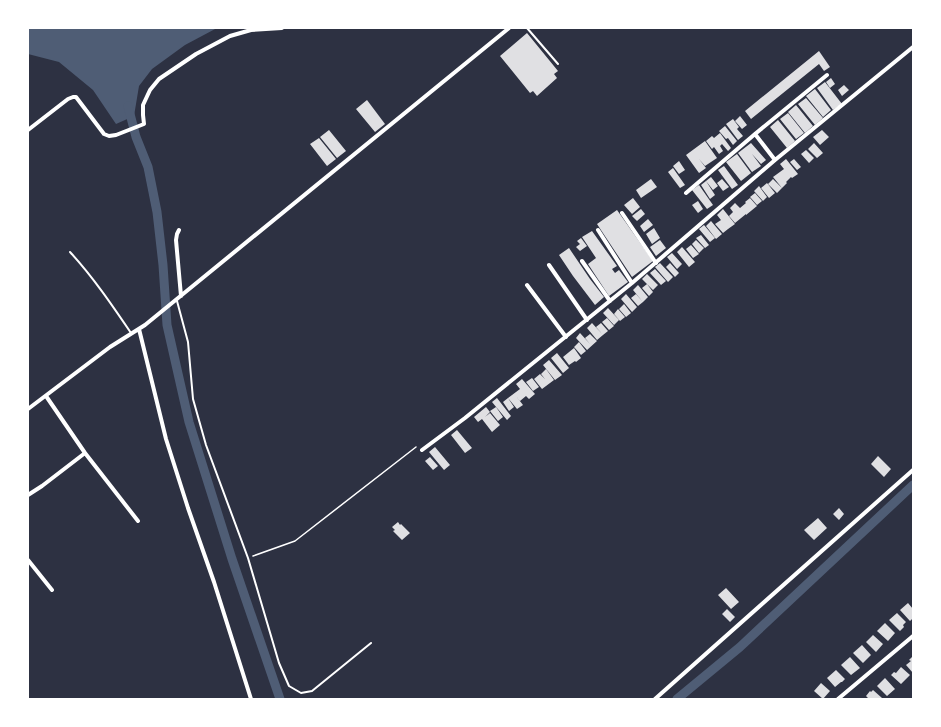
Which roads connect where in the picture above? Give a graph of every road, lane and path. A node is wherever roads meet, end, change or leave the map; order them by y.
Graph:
1 (282, 28) edge
2 (509, 28) edge
3 (527, 28) edge
4 (913, 47) edge
5 (558, 64) dead end
6 (826, 75) dead end
7 (28, 130) edge
8 (755, 134) junction
9 (775, 160) junction
10 (686, 193) dead end
11 (622, 213) dead end
12 (179, 230) dead end
13 (598, 230) dead end
14 (70, 252) dead end
15 (582, 261) dead end
16 (656, 263) junction
17 (549, 265) dead end
18 (632, 283) junction
19 (527, 285) dead end
20 (181, 296) junction
21 (176, 300) junction
22 (610, 301) junction
23 (587, 320) junction
24 (139, 329) junction
25 (132, 334) junction
26 (566, 337) junction
27 (46, 396) junction
28 (28, 409) edge
29 (419, 445) dead end
30 (422, 450) dead end
31 (85, 453) junction
32 (913, 470) edge
33 (28, 495) edge
34 (138, 521) dead end
35 (248, 558) junction
36 (28, 560) edge
37 (52, 590) dead end
38 (913, 636) edge
39 (371, 643) dead end
40 (251, 699) edge
41 (655, 699) edge
42 (838, 699) edge

1 - 7 street
2 - 20 street
3 - 5 lane
4 - 9 street
6 - 8 street
8 - 9 street
8 - 10 street
9 - 16 street
11 - 16 street
12 - 20 street
13 - 18 street
14 - 25 lane
15 - 22 street
16 - 18 street
17 - 23 street
18 - 22 street
19 - 26 street
20 - 21 street
21 - 24 street
21 - 35 lane
22 - 23 street
23 - 26 street
24 - 25 street
24 - 40 street
25 - 27 street
26 - 30 street
27 - 28 street
27 - 31 street
29 - 35 path
31 - 33 street
31 - 34 street
32 - 41 street
35 - 39 lane
36 - 37 street
38 - 42 street

